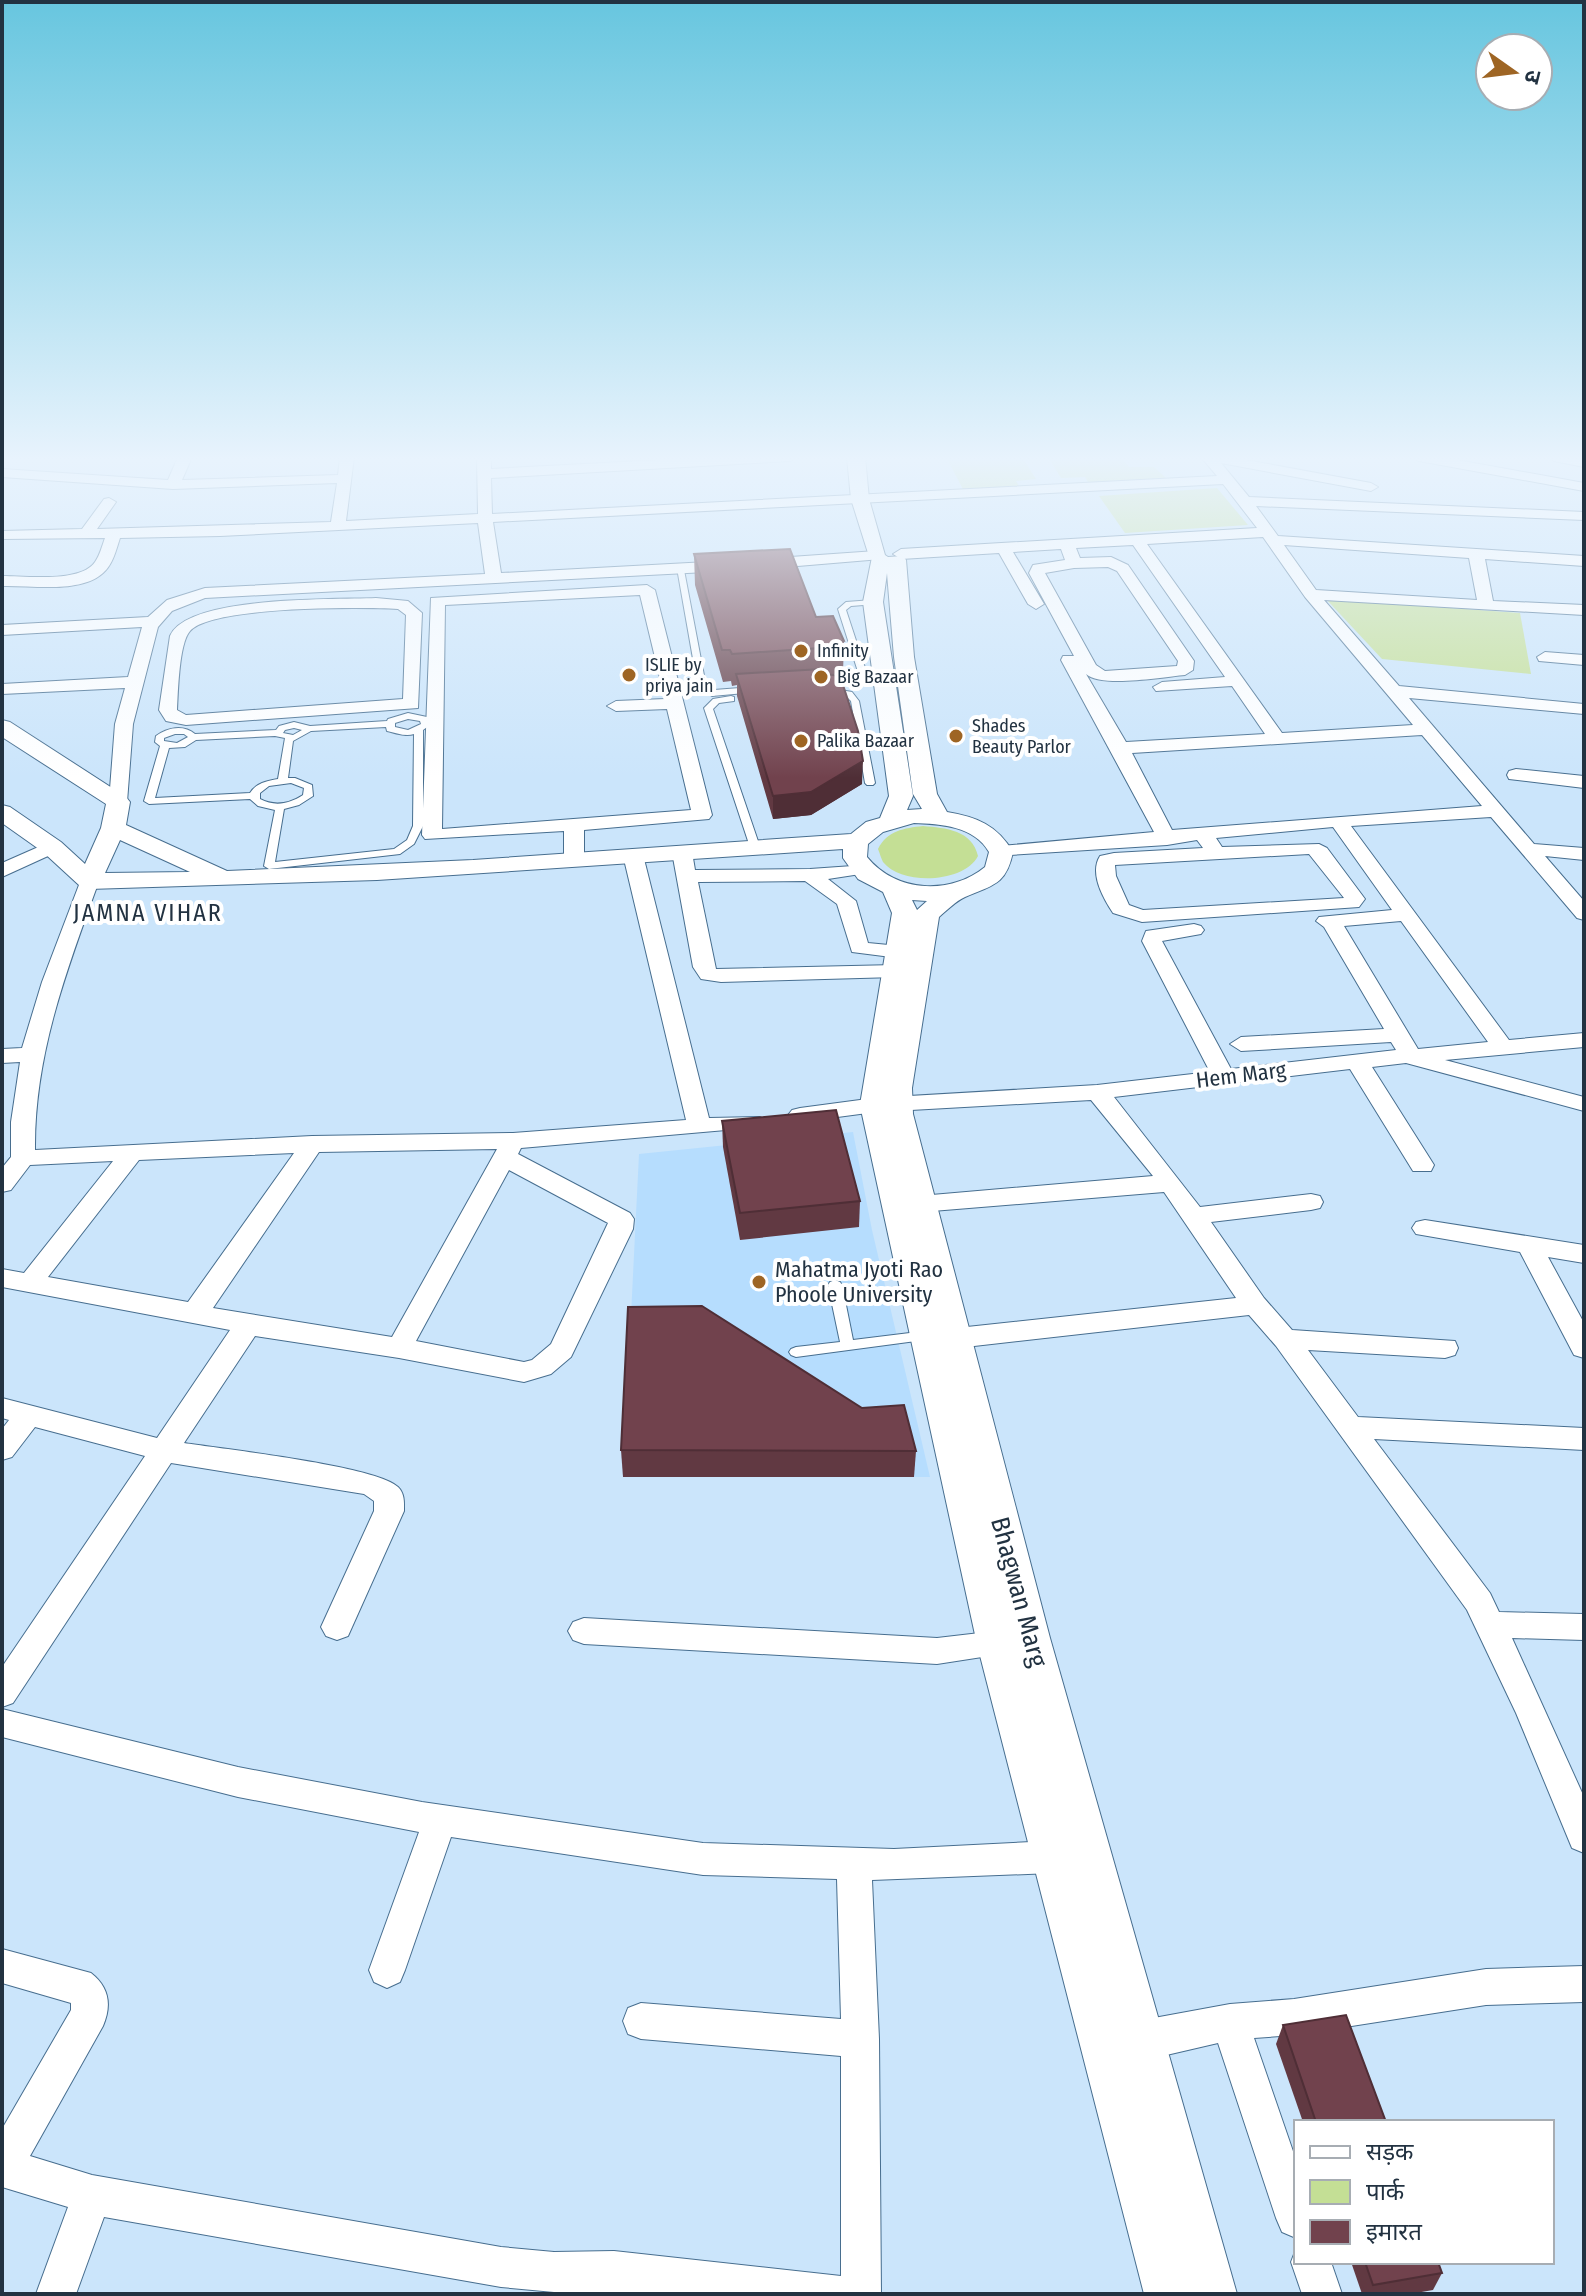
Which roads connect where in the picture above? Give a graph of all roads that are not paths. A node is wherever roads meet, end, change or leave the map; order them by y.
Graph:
1 (101, 564) edge
2 (492, 564) edge
3 (767, 564) edge
4 (885, 564) edge
5 (888, 564) edge
6 (1013, 564) edge
7 (1062, 564) edge
8 (1115, 564) edge
9 (1154, 564) edge
10 (1289, 564) edge
11 (1478, 564) edge
12 (680, 570) junction
13 (494, 579) junction
14 (2, 581) edge
15 (542, 586) junction
16 (317, 587) junction
17 (1311, 594) junction
18 (873, 602) junction
19 (1486, 605) junction
20 (314, 606) junction
21 (1584, 610) edge
22 (152, 622) junction
23 (2, 630) edge
24 (1545, 657) dead end
25 (1584, 660) edge
26 (1235, 681) junction
27 (135, 682) junction
28 (2, 689) edge
29 (759, 690) edge
30 (1394, 691) junction
31 (1089, 693) junction
32 (769, 696) edge
33 (674, 699) junction
34 (615, 702) dead end
35 (1584, 709) edge
36 (389, 724) junction
37 (2, 727) edge
38 (307, 729) junction
39 (1429, 729) junction
40 (419, 730) junction
41 (278, 733) junction
42 (193, 737) junction
43 (1277, 738) junction
44 (289, 739) junction
45 (165, 746) junction
46 (1120, 748) junction
47 (1516, 775) dead end
48 (283, 780) junction
49 (1584, 782) edge
50 (870, 783) dead end
51 (254, 796) junction
52 (118, 802) junction
53 (280, 807) junction
54 (1496, 811) junction
55 (2, 812) edge
56 (938, 817) junction
57 (891, 820) junction
58 (1338, 821) junction
59 (574, 825) junction
60 (113, 828) junction
61 (1204, 835) junction
62 (1167, 839) junction
63 (857, 841) junction
64 (52, 847) junction
65 (755, 847) junction
66 (1529, 849) junction
67 (1001, 852) junction
68 (1216, 853) junction
69 (1584, 854) edge
70 (633, 855) junction
71 (574, 859) junction
72 (685, 864) junction
73 (860, 869) junction
74 (2, 871) edge
75 (268, 872) junction
76 (810, 875) junction
77 (228, 880) junction
78 (89, 881) junction
79 (894, 889) junction
80 (952, 893) junction
81 (1584, 914) edge
82 (1403, 915) junction
83 (1330, 920) junction
84 (859, 948) junction
85 (898, 961) junction
86 (849, 972) junction
87 (1399, 1035) junction
88 (1584, 1040) edge
89 (1241, 1044) dead end
90 (1504, 1049) junction
91 (34, 1054) junction
92 (2, 1056) edge
93 (1412, 1058) junction
94 (1357, 1061) junction
95 (1224, 1077) junction
96 (1097, 1092) junction
97 (886, 1104) junction
98 (1584, 1104) edge
99 (699, 1126) junction
100 (312, 1144) junction
101 (509, 1149) junction
102 (133, 1152) junction
103 (23, 1158) junction
104 (1422, 1165) dead end
105 (1171, 1183) junction
106 (2, 1184) edge
107 (1311, 1202) dead end
108 (920, 1204) junction
109 (1195, 1216) junction
110 (1425, 1228) dead end
111 (1529, 1245) junction
112 (1584, 1254) edge
113 (2, 1278) edge
114 (29, 1284) junction
115 (835, 1285) dead end
116 (1255, 1305) junction
117 (195, 1313) junction
118 (248, 1325) junction
119 (938, 1339) junction
120 (1285, 1339) junction
121 (848, 1346) junction
122 (399, 1348) junction
123 (1445, 1348) dead end
124 (1584, 1348) edge
125 (796, 1352) dead end
126 (16, 1411) edge
127 (1349, 1427) junction
128 (1584, 1439) edge
129 (2, 1449) edge
130 (166, 1451) junction
131 (1490, 1625) junction
132 (337, 1627) dead end
133 (1584, 1627) edge
134 (584, 1631) dead end
135 (997, 1644) junction
136 (2, 1693) edge
137 (2, 1723) edge
138 (440, 1820) junction
139 (1584, 1837) edge
140 (1052, 1857) junction
141 (854, 1863) junction
142 (2, 1966) edge
143 (387, 1970) dead end
144 (1584, 1984) edge
145 (641, 2021) dead end
146 (1230, 2022) junction
147 (860, 2039) junction
148 (1143, 2039) junction
149 (1106, 2056) junction
150 (92, 2195) junction
151 (1294, 2212) edge
152 (1312, 2264) edge
153 (552, 2283) edge
154 (56, 2294) edge
155 (834, 2294) edge
156 (861, 2294) edge
157 (1170, 2294) edge
158 (1211, 2294) edge
159 (1322, 2294) edge

1 - 14 street
2 - 13 street
3 - 12 street
4 - 18 street
5 - 56 street
6 - 31 street
7 - 8 street
9 - 26 street
10 - 17 street
11 - 19 street
12 - 15 street
12 - 29 lane
13 - 15 street
13 - 16 street
15 - 33 street
15 - 59 street
16 - 20 street
16 - 22 street
17 - 19 street
17 - 30 street
18 - 50 lane
18 - 57 street
19 - 21 street
20 - 20 street
22 - 23 street
22 - 27 street
24 - 25 street
26 - 31 street
26 - 43 street
27 - 28 street
27 - 52 street
30 - 35 street
30 - 39 street
31 - 46 street
32 - 65 lane
33 - 34 street
33 - 59 street
36 - 38 lane
36 - 40 lane
36 - 40 lane
37 - 52 street
38 - 41 lane
38 - 44 lane
39 - 43 street
39 - 54 street
40 - 75 lane
41 - 42 lane
41 - 44 lane
42 - 45 lane
42 - 45 lane
43 - 46 street
44 - 48 lane
45 - 51 lane
46 - 62 street
47 - 49 street
48 - 51 lane
48 - 53 lane
51 - 53 lane
52 - 60 street
53 - 75 lane
54 - 58 street
54 - 66 street
55 - 64 street
56 - 57 street
56 - 67 street
57 - 63 street
58 - 61 street
58 - 82 street
59 - 71 street
60 - 77 street
60 - 78 street
61 - 62 street
61 - 68 street
62 - 67 street
63 - 65 street
63 - 73 street
64 - 74 street
64 - 78 street
65 - 72 street
66 - 69 street
66 - 81 street
67 - 80 street
68 - 68 street
70 - 71 street
70 - 72 street
70 - 99 street
71 - 75 street
72 - 76 street
72 - 86 street
73 - 76 street
73 - 79 street
75 - 77 street
76 - 84 street
77 - 78 street
78 - 91 street
79 - 80 street
79 - 85 street, Bhagwan Marg
80 - 97 street, Bhagwan Marg
82 - 83 street
82 - 90 street
83 - 87 street
83 - 95 street
84 - 85 street
84 - 86 street
85 - 86 street
85 - 97 street, Bhagwan Marg
87 - 89 street
87 - 93 street
88 - 90 street, Hem Marg
90 - 93 street, Hem Marg
91 - 92 street
91 - 103 street
93 - 94 street, Hem Marg
93 - 98 street
94 - 95 street, Hem Marg
94 - 104 street
95 - 96 street, Hem Marg
96 - 97 street, Hem Marg
96 - 105 street
97 - 99 street, Hem Marg
97 - 108 street, Bhagwan Marg
97 - 119 street, Bhagwan Marg
99 - 101 street, Hem Marg
100 - 101 street, Hem Marg
100 - 102 street, Hem Marg
100 - 117 street
101 - 122 street
101 - 122 street
102 - 103 street, Hem Marg
102 - 114 street
103 - 106 street
105 - 108 street
105 - 109 street
107 - 109 street
108 - 119 street, Bhagwan Marg
109 - 116 street
110 - 111 street
111 - 112 street
111 - 124 street
113 - 114 street
114 - 117 street
115 - 121 lane
116 - 119 street
116 - 120 street
117 - 118 street
118 - 122 street
118 - 130 street
119 - 121 lane
119 - 135 street, Bhagwan Marg
119 - 148 street, Bhagwan Marg
120 - 123 street
120 - 127 street
121 - 125 lane
126 - 129 street
126 - 130 street
127 - 128 street
127 - 131 street
130 - 132 street
130 - 136 street
131 - 133 street
131 - 139 street
134 - 135 street
135 - 140 street, Bhagwan Marg
137 - 138 street
138 - 141 street
138 - 143 street
140 - 141 street
140 - 149 street, Bhagwan Marg
141 - 147 street
142 - 150 street
144 - 146 street
145 - 147 street
146 - 148 street
146 - 151 street
147 - 156 street
148 - 149 street
148 - 158 street, Bhagwan Marg
149 - 157 street, Bhagwan Marg
150 - 153 street
150 - 154 street
152 - 159 street
153 - 155 street

